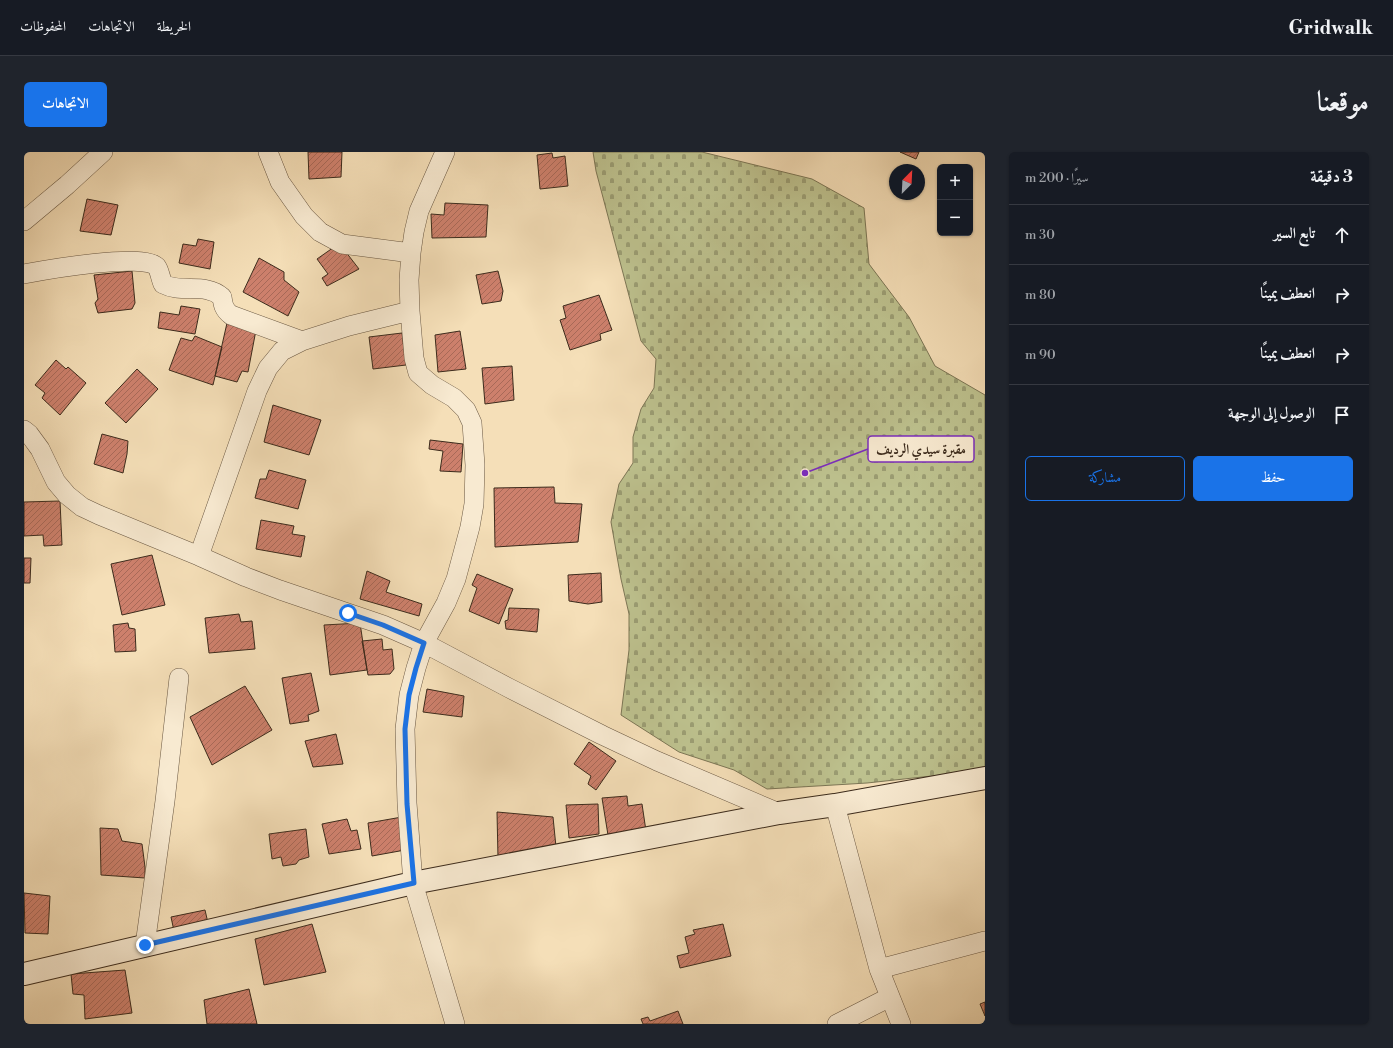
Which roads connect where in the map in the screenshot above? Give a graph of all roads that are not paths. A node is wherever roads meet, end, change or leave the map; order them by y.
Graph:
1 (103, 152) edge
2 (268, 152) edge
3 (445, 152) edge
4 (24, 220) edge
5 (411, 253) junction
6 (24, 274) edge
7 (410, 311) junction
8 (302, 341) junction
9 (24, 430) edge
10 (199, 556) junction
11 (424, 643) junction
12 (179, 678) dead end
13 (985, 778) edge
14 (835, 805) junction
15 (779, 813) junction
16 (414, 883) junction
17 (985, 941) edge
18 (145, 945) junction
19 (879, 969) junction
20 (24, 974) edge
21 (890, 997) junction
22 (456, 1024) edge
23 (837, 1024) edge
24 (902, 1024) edge

1 - 4 street
2 - 5 street
3 - 5 street
5 - 7 street
6 - 8 street
7 - 8 street
7 - 11 street
8 - 10 street
9 - 10 street
10 - 11 street
11 - 15 street
11 - 16 street
12 - 18 street
13 - 14 street
14 - 15 street
14 - 19 street
15 - 16 street
16 - 18 street
16 - 22 street
17 - 19 street
18 - 20 street
19 - 21 street
21 - 23 street
21 - 24 street

